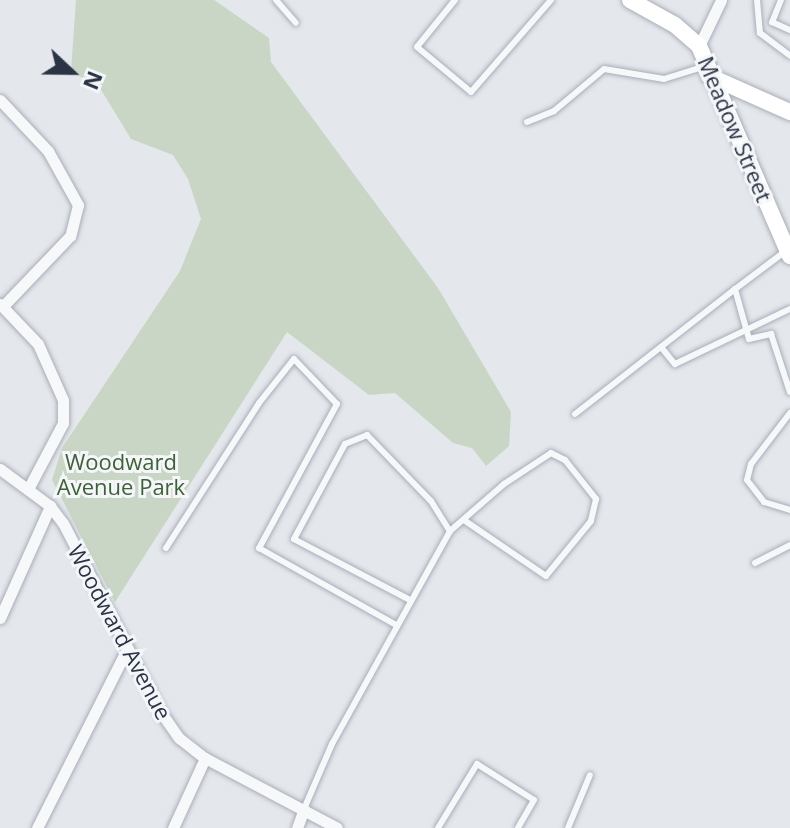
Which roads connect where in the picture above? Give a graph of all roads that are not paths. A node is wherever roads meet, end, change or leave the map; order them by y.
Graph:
1 (276, 0) edge
2 (455, 0) edge
3 (551, 0) edge
4 (630, 0) edge
5 (721, 0) edge
6 (757, 0) edge
7 (781, 0) edge
8 (296, 23) dead end
9 (790, 30) edge
10 (699, 46) junction
11 (790, 56) edge
12 (708, 71) junction
13 (0, 100) edge
14 (790, 112) edge
15 (527, 122) dead end
16 (789, 253) edge
17 (735, 289) junction
18 (1, 305) edge
19 (790, 309) edge
20 (747, 330) junction
21 (661, 347) junction
22 (790, 392) edge
23 (790, 413) edge
24 (575, 414) dead end
25 (0, 469) edge
26 (28, 489) junction
27 (50, 506) junction
28 (790, 510) edge
29 (464, 520) junction
30 (450, 531) junction
31 (790, 545) edge
32 (166, 548) dead end
33 (755, 563) dead end
34 (410, 600) junction
35 (0, 618) edge
36 (396, 625) junction
37 (127, 649) junction
38 (205, 758) junction
39 (590, 775) dead end
40 (304, 809) junction
41 (37, 828) edge
42 (173, 828) edge
43 (297, 828) edge
44 (337, 828) edge
45 (438, 828) edge
46 (518, 828) edge
47 (568, 828) edge

1 - 8 lane
2 - 3 lane
4 - 10 main road
5 - 10 street
6 - 11 lane
7 - 9 lane
10 - 12 main road, Meadow Street
12 - 14 main road
12 - 15 lane
12 - 16 main road, Meadow Street
13 - 18 street
16 - 17 lane
17 - 20 lane
17 - 21 lane
18 - 26 street
19 - 20 lane
20 - 21 lane
20 - 22 lane
21 - 24 lane
23 - 28 lane
25 - 26 street, Woodward Avenue
26 - 27 street, Woodward Avenue
27 - 35 street
27 - 37 street, Woodward Avenue
29 - 29 lane
29 - 30 lane
30 - 34 lane
30 - 34 lane
31 - 33 lane
32 - 36 lane
34 - 36 lane
36 - 40 lane
37 - 38 street, Woodward Avenue
37 - 41 street
38 - 40 street, Woodward Avenue
38 - 42 street
39 - 47 lane
40 - 43 street
40 - 44 street, Woodward Avenue
45 - 46 lane

